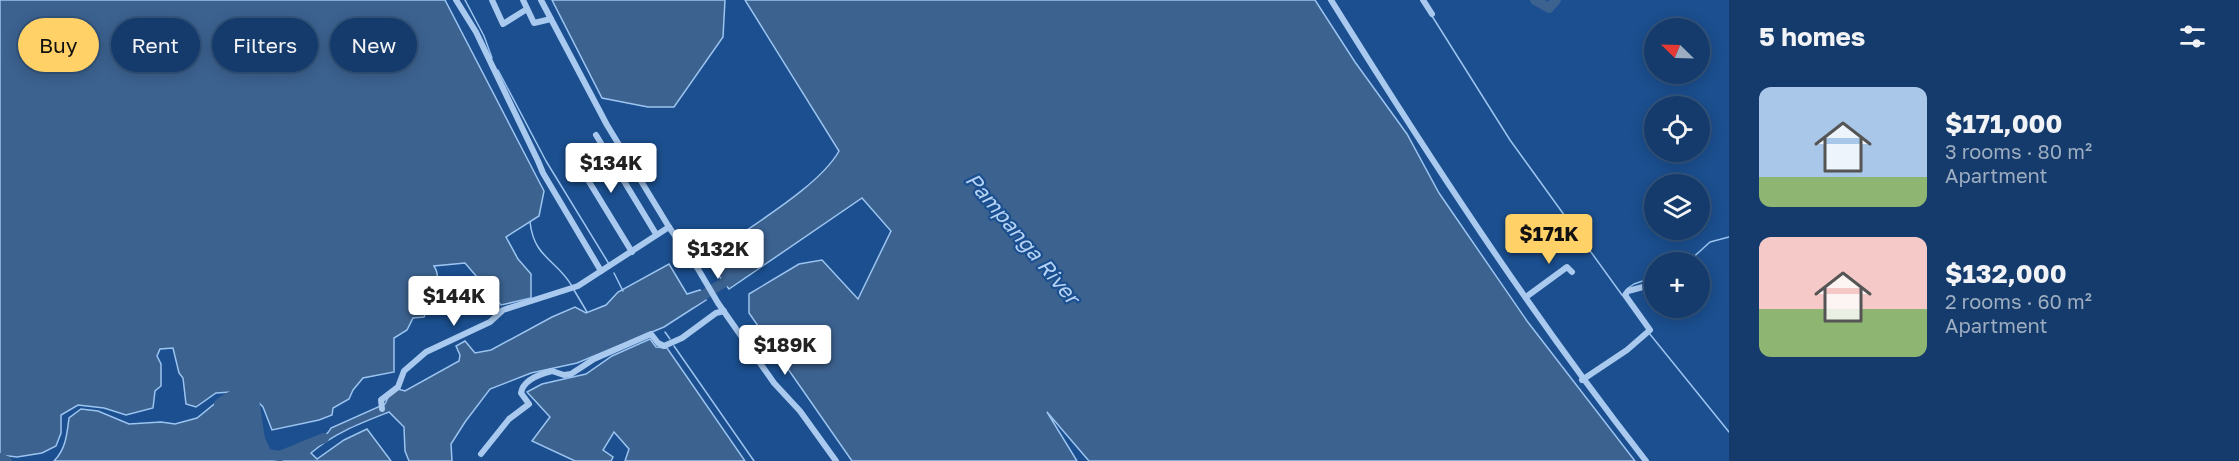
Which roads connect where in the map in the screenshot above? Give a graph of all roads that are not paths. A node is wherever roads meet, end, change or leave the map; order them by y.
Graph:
1 (456, 0) edge
2 (492, 0) edge
3 (523, 0) edge
4 (541, 0) edge
5 (1331, 0) edge
6 (1423, 0) edge
7 (527, 9) junction
8 (1432, 14) dead end
9 (551, 19) junction
10 (596, 135) dead end
11 (569, 149) dead end
12 (669, 227) junction
13 (656, 234) junction
14 (632, 252) junction
15 (601, 271) junction
16 (1572, 272) dead end
17 (1643, 287) dead end
18 (1526, 297) junction
19 (724, 311) junction
20 (1582, 380) junction
21 (381, 406) dead end
22 (481, 454) dead end
23 (836, 461) edge
24 (1646, 461) edge

1 - 15 street
2 - 7 street
3 - 7 street
4 - 9 street
5 - 18 street
6 - 8 street
7 - 9 street
9 - 12 street
10 - 13 street
11 - 14 street
12 - 13 street
12 - 19 street
13 - 14 street
14 - 15 street
15 - 21 street
16 - 18 street
17 - 20 street
18 - 20 street
19 - 22 street
19 - 23 street
20 - 24 street

